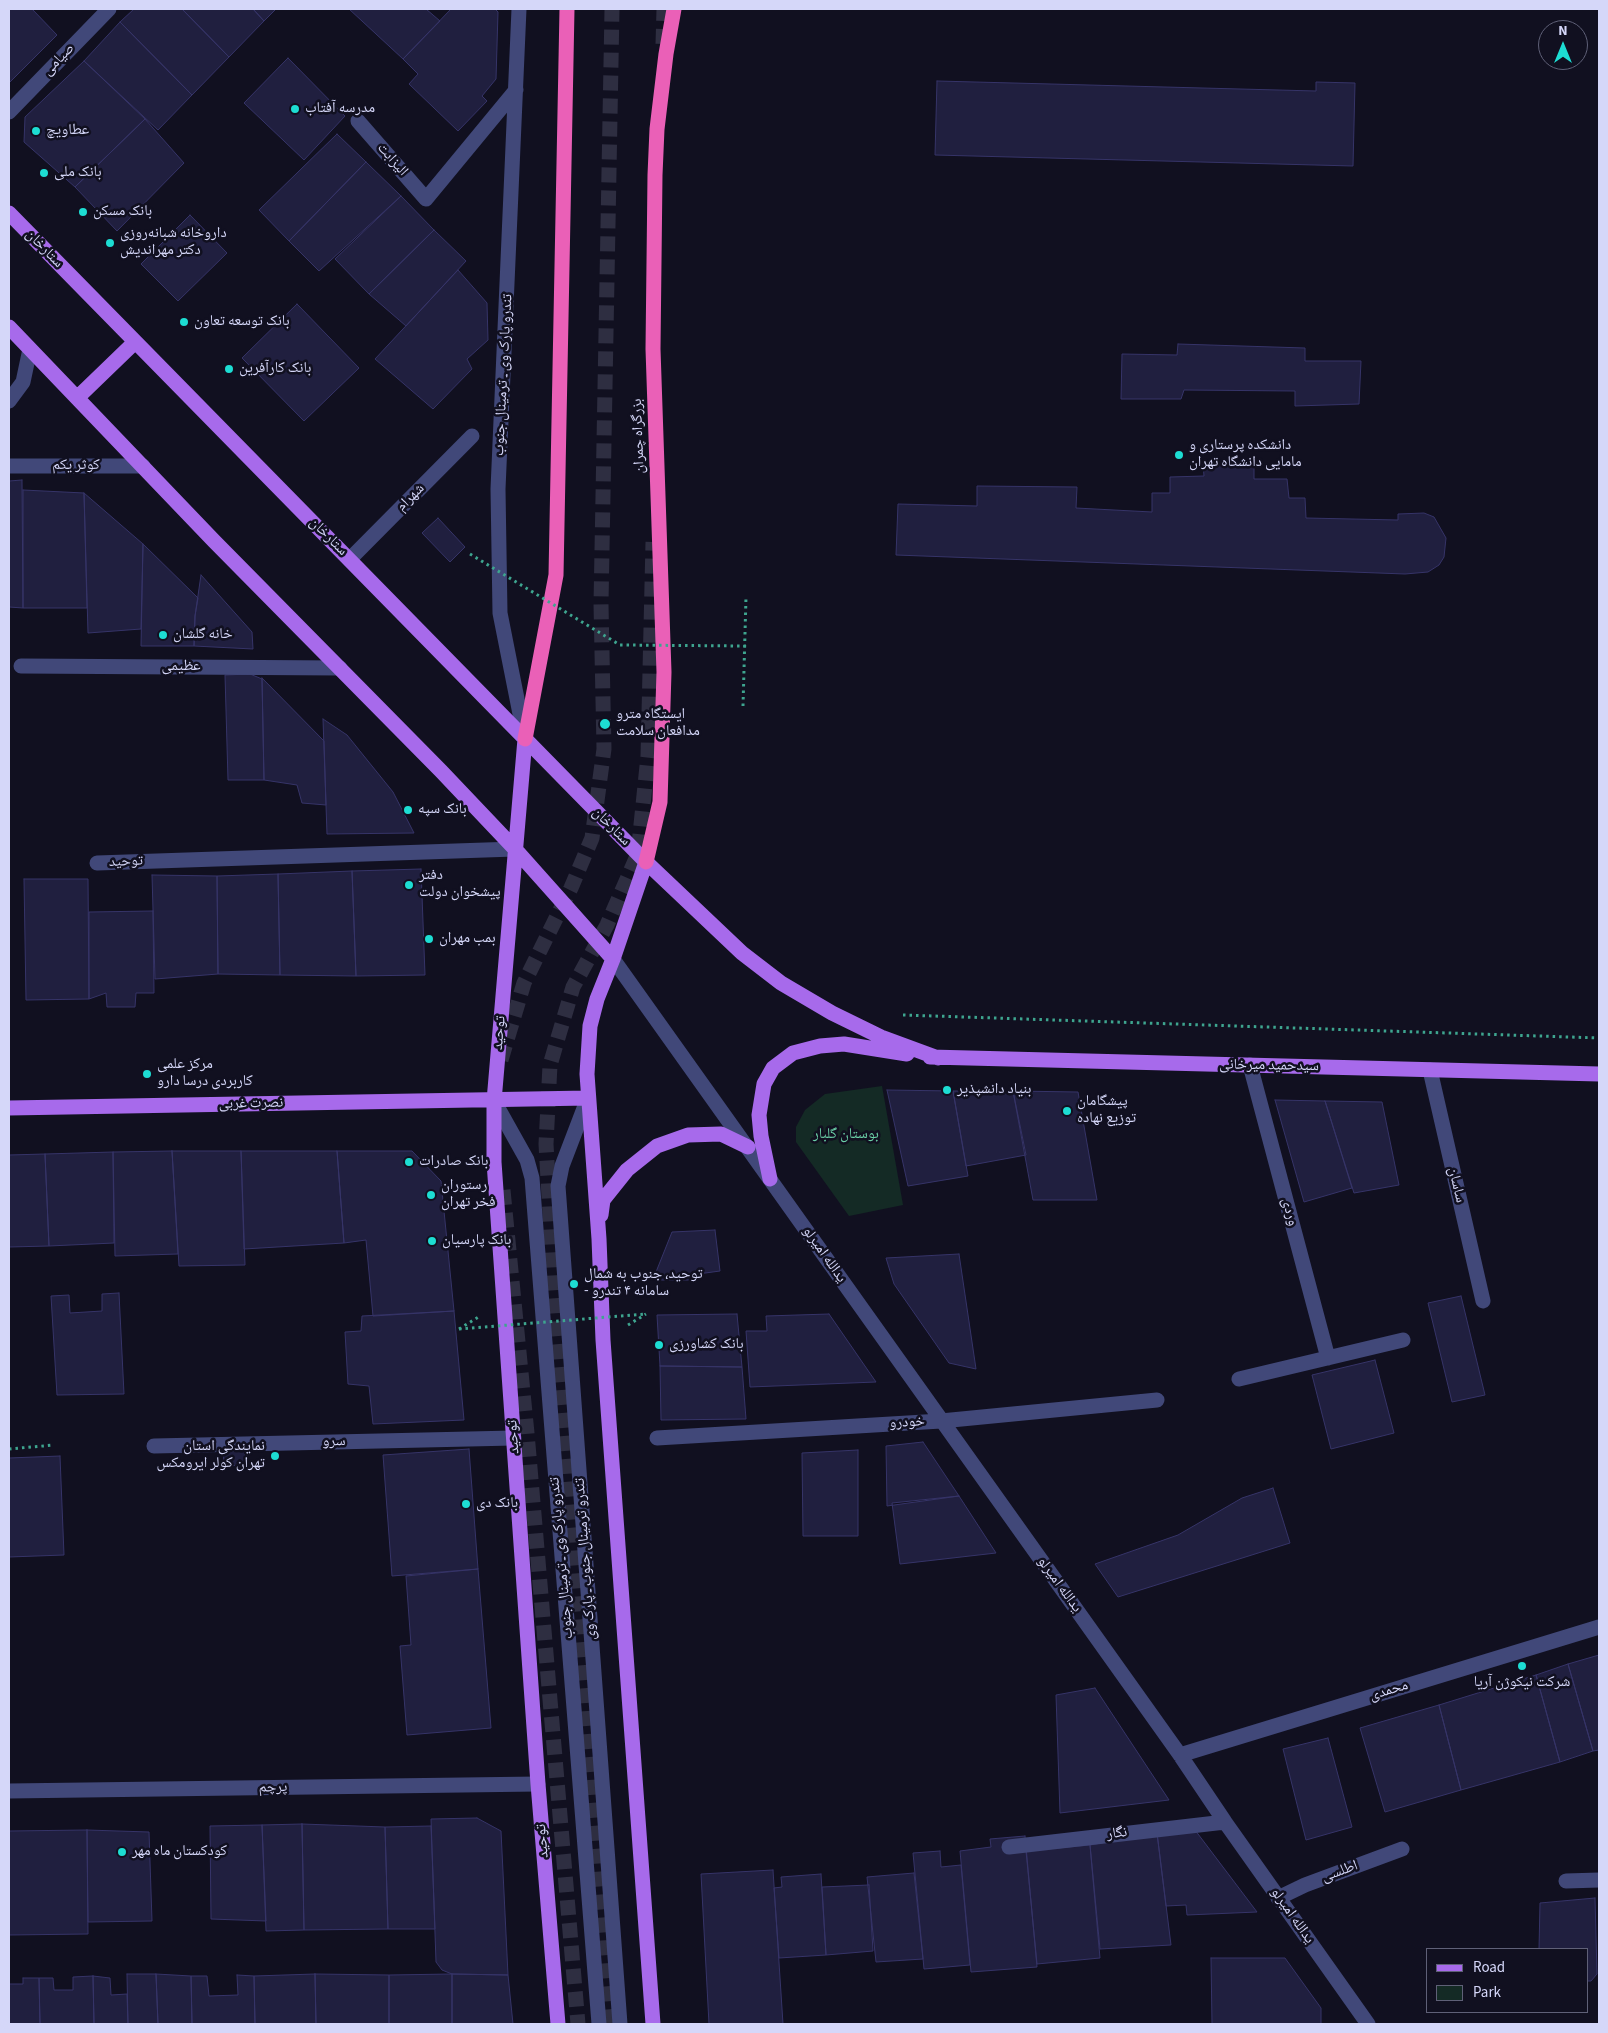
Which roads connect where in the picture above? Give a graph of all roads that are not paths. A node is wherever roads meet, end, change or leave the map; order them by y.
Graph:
1 (109, 9) edge
2 (519, 9) edge
3 (567, 9) edge
4 (674, 9) edge
5 (516, 90) junction
6 (9, 112) edge
7 (358, 121) dead end
8 (9, 213) edge
9 (9, 327) edge
10 (135, 342) junction
11 (30, 349) junction
12 (77, 398) junction
13 (9, 401) edge
14 (472, 436) dead end
15 (9, 466) edge
16 (143, 466) junction
17 (350, 559) junction
18 (21, 666) dead end
19 (340, 668) junction
20 (525, 739) junction
21 (515, 850) junction
22 (646, 862) junction
23 (97, 863) dead end
24 (613, 959) junction
25 (938, 1058) junction
26 (1250, 1066) junction
27 (1430, 1070) junction
28 (1599, 1074) edge
29 (588, 1098) junction
30 (494, 1101) junction
31 (9, 1108) edge
32 (748, 1147) junction
33 (770, 1179) junction
34 (598, 1239) junction
35 (1483, 1301) dead end
36 (1403, 1340) dead end
37 (1328, 1358) junction
38 (1239, 1380) dead end
39 (1157, 1400) dead end
40 (941, 1421) junction
41 (514, 1438) junction
42 (657, 1438) dead end
43 (154, 1446) dead end
44 (1599, 1627) edge
45 (1180, 1754) junction
46 (538, 1784) junction
47 (9, 1791) edge
48 (1225, 1822) junction
49 (1009, 1847) dead end
50 (1402, 1849) dead end
51 (1599, 1880) edge
52 (1566, 1881) dead end
53 (1278, 1898) junction
54 (652, 2009) junction
55 (558, 2024) edge
56 (599, 2024) edge
57 (620, 2024) edge
58 (653, 2024) edge
59 (662, 2024) edge
60 (1368, 2024) edge

1 - 6 street, صیامی
2 - 5 street, تندرو پارک وی ـ ترمینال جنوب
3 - 20 highway
4 - 22 highway, بزرگراه چمران
5 - 7 street, الیزابت
5 - 20 street, تندرو پارک وی ـ ترمینال جنوب
8 - 10 main road, ستارخان
9 - 11 main road
10 - 12 main road
10 - 17 main road, ستارخان
11 - 12 main road
11 - 13 street
12 - 16 main road
14 - 17 street, شهرام
15 - 16 street, کوثر یکم
16 - 19 main road
17 - 20 main road, ستارخان
18 - 19 street, عظیمی
19 - 21 main road
20 - 21 main road, توحید
20 - 22 main road, ستارخان
21 - 23 street, توحید
21 - 24 main road
21 - 30 main road, توحید
22 - 24 main road
22 - 25 main road, ستارخان
24 - 29 main road
24 - 32 street, یدالله امیرلو
25 - 26 main road, سیدحمید میرخانی
25 - 33 main road
26 - 27 main road, سیدحمید میرخانی
26 - 37 street, وردی
27 - 28 main road, سیدحمید میرخانی
27 - 35 street, ساسان
29 - 30 main road, نصرت غربی
29 - 34 main road
29 - 57 street, تندرو ترمینال جنوب ـ پارک وی
30 - 31 main road, نصرت غربی
30 - 41 main road, توحید
30 - 56 street, تندرو پارک وی ـ ترمینال جنوب
32 - 33 street, یدالله امیرلو
32 - 34 main road
33 - 40 street, یدالله امیرلو
34 - 54 main road
36 - 37 street
37 - 38 street
39 - 40 street, خودرو
40 - 42 street, خودرو
40 - 45 street, یدالله امیرلو
41 - 43 street, سرو
41 - 46 main road, توحید
44 - 45 street, محمدی
45 - 48 street, یدالله امیرلو
46 - 47 street, پرچم
46 - 55 main road, توحید
48 - 49 street, نگار
48 - 53 street, یدالله امیرلو
50 - 53 street, اطلسی
51 - 52 street
53 - 60 street, یدالله امیرلو
54 - 58 main road
54 - 59 street

